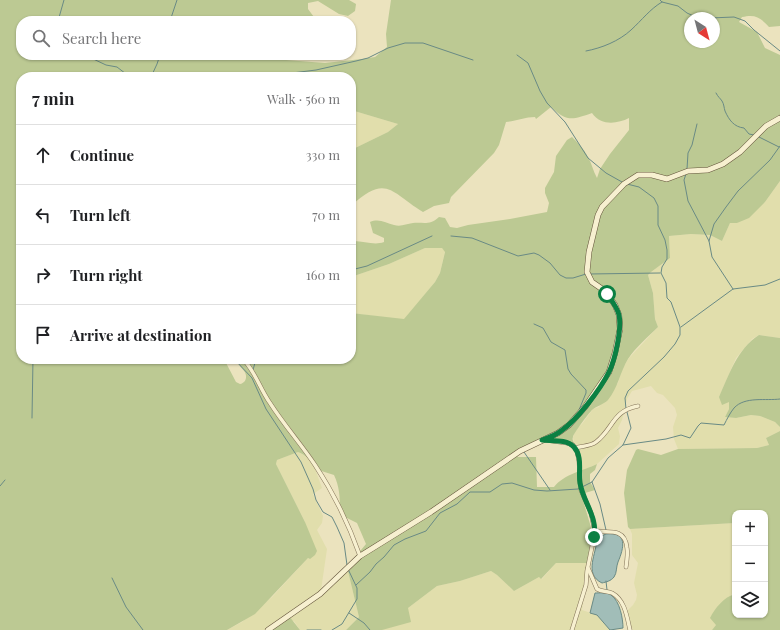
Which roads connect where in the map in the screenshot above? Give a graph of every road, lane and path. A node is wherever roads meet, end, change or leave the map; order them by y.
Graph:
1 (780, 118) edge
2 (247, 364) edge
3 (638, 406) dead end
4 (542, 440) junction
5 (575, 448) junction
6 (595, 532) junction
7 (360, 556) junction
8 (588, 567) junction
9 (626, 567) dead end
10 (268, 630) edge
11 (572, 630) edge
12 (630, 630) edge

1 - 4 main road
2 - 7 street
3 - 5 street
4 - 5 street
4 - 7 main road
5 - 6 street
6 - 8 street
6 - 9 street
7 - 10 main road
8 - 11 street
8 - 12 street

